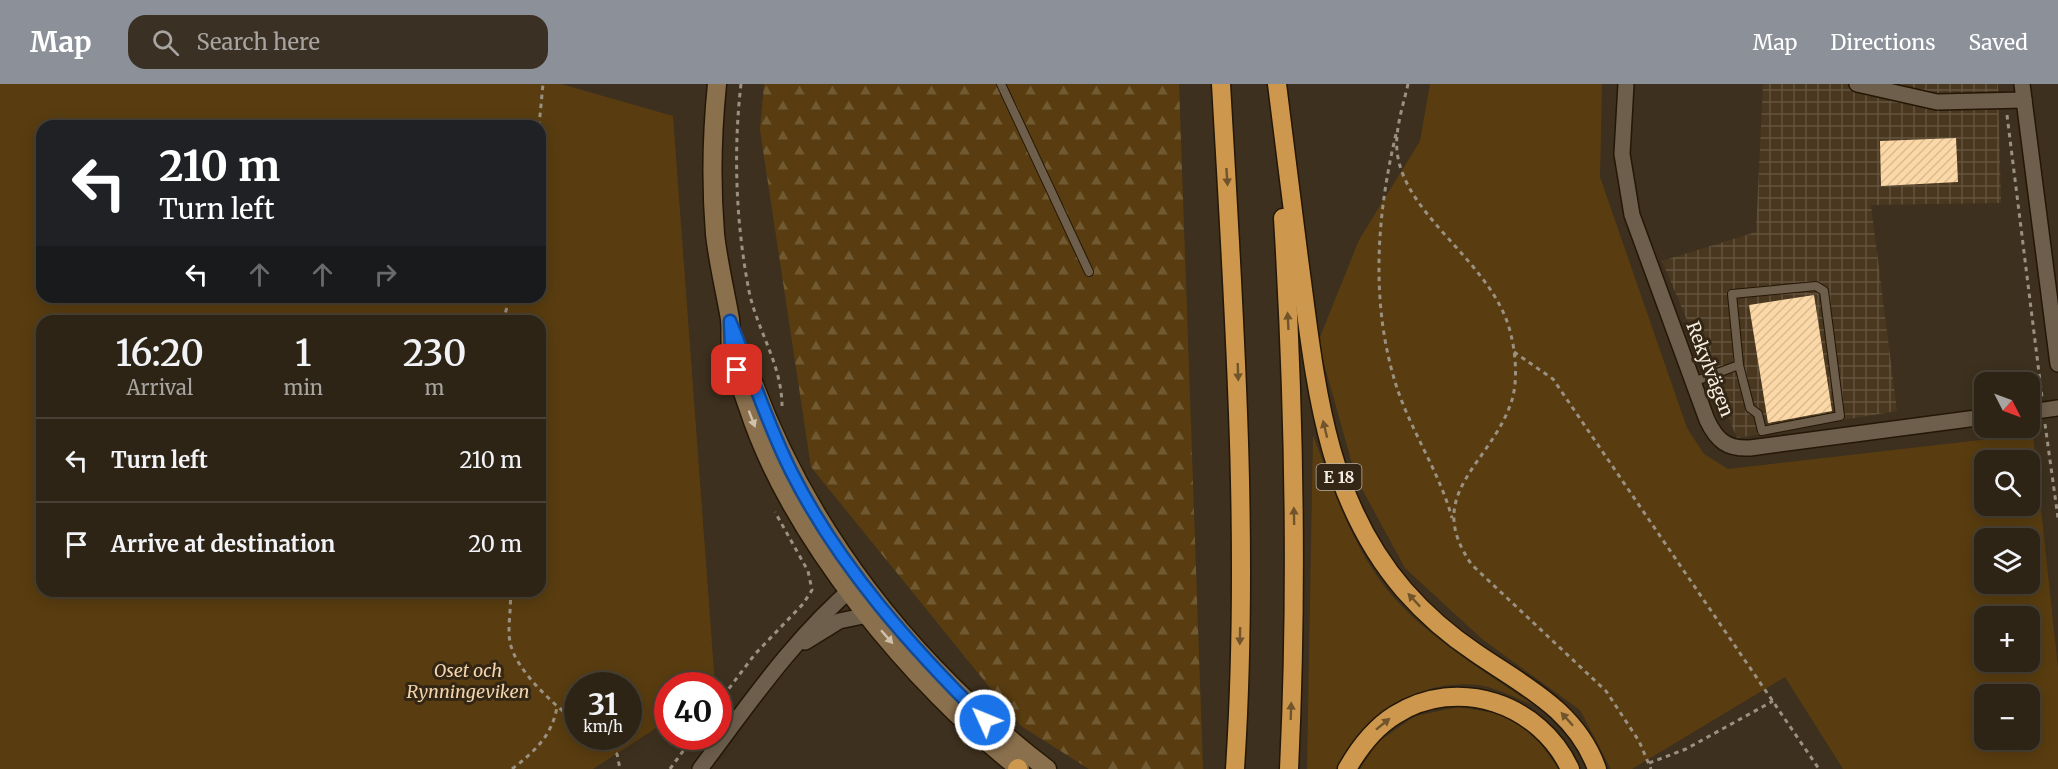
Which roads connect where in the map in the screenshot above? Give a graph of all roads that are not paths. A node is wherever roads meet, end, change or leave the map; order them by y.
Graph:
1 (717, 84) edge
2 (1001, 84) edge
3 (1221, 84) edge
4 (1275, 84) edge
5 (1626, 84) edge
6 (1857, 84) edge
7 (2022, 84) edge
8 (2024, 100) junction
9 (1089, 272) dead end
10 (2058, 364) edge
11 (1739, 365) junction
12 (1693, 382) junction
13 (1974, 418) edge
14 (855, 586) junction
15 (868, 615) junction
16 (785, 656) junction
17 (1021, 765) edge
18 (700, 769) edge
19 (1047, 769) edge
20 (1235, 769) edge
21 (1288, 769) edge
22 (1347, 769) edge
23 (1570, 769) edge
24 (1597, 769) edge

1 - 14 street
2 - 9 lane
3 -> 20 highway
21 -> 4 highway, E 18
24 -> 4 highway, E 18
5 - 12 street, Rekylvägen
6 - 8 street
7 - 8 street
8 - 10 street
11 - 11 lane
11 - 12 lane
12 - 13 street, Rekylvägen
14 - 15 street
14 - 16 street
14 - 17 street
15 - 16 street
15 -> 17 street
16 - 18 street
17 - 19 street
22 -> 23 highway

